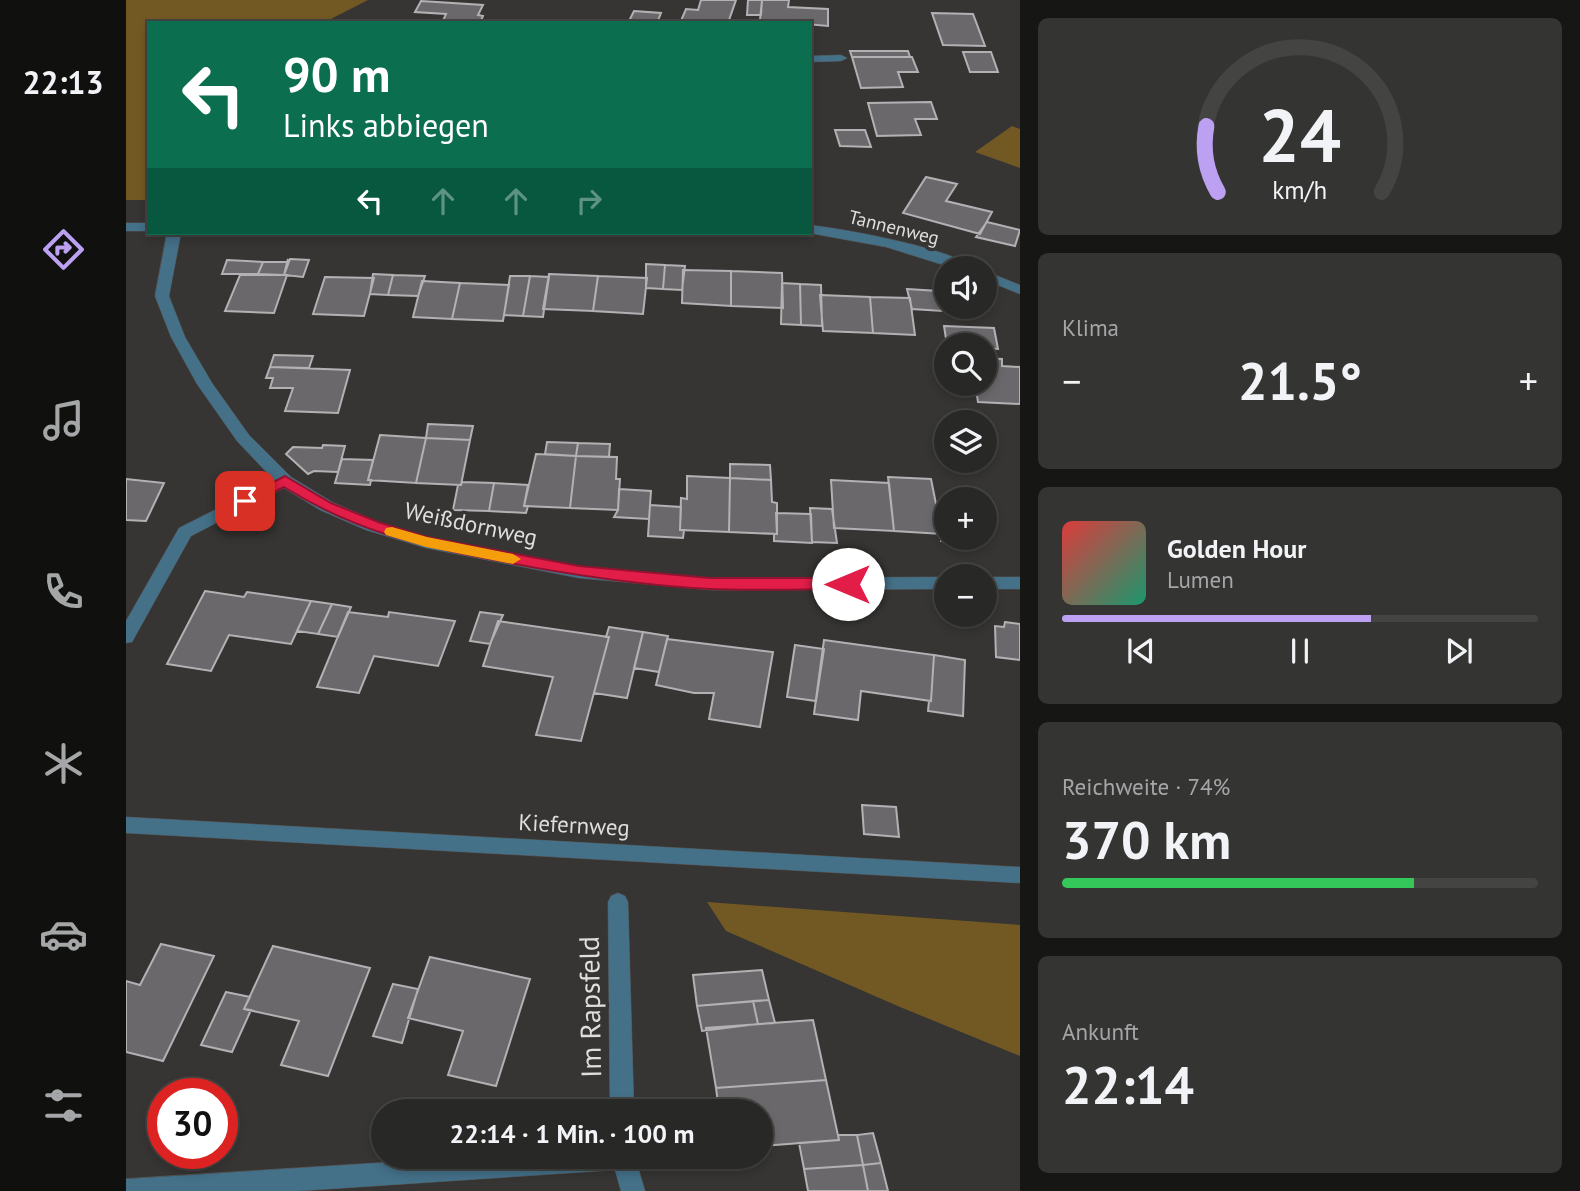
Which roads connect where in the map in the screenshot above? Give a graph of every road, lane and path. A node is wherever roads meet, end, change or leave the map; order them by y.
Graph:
1 (841, 58) dead end
2 (812, 59) edge
3 (126, 227) edge
4 (147, 227) edge
5 (812, 229) edge
6 (174, 235) edge
7 (934, 257) edge
8 (997, 280) edge
9 (1020, 290) edge
10 (285, 481) junction
11 (934, 583) edge
12 (997, 583) edge
13 (1020, 583) edge
14 (126, 637) edge
15 (126, 825) edge
16 (1020, 875) edge
17 (618, 902) dead end
18 (622, 1099) edge
19 (457, 1169) edge
20 (626, 1169) edge
21 (126, 1191) edge
22 (633, 1191) edge

1 - 2 street
3 - 4 street
5 - 7 street, Tannenweg
6 - 10 street, Weißdornweg
8 - 9 street
10 - 11 street, Weißdornweg
10 - 14 street
12 - 13 street
15 - 16 street, Kiefernweg
17 - 18 street, Im Rapsfeld
19 - 21 street
20 - 22 street

